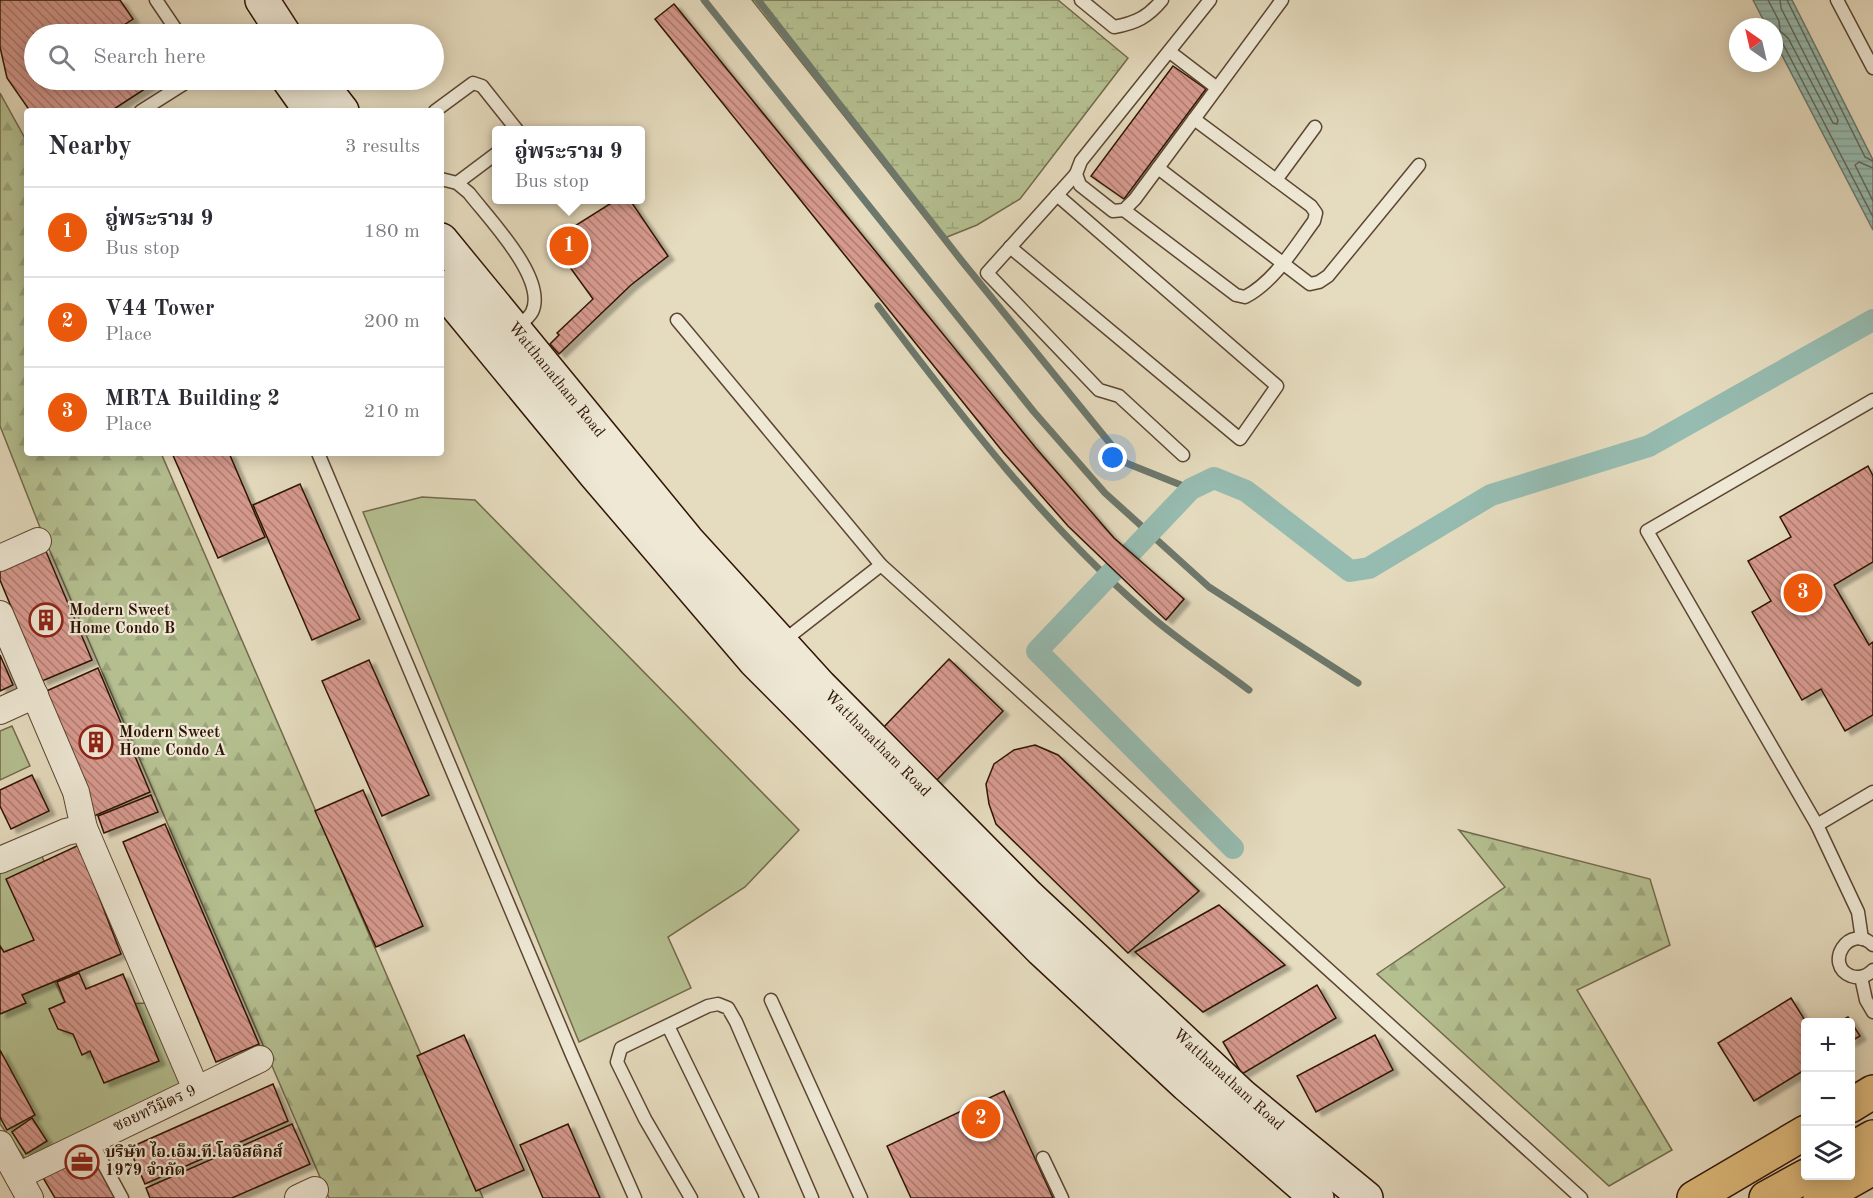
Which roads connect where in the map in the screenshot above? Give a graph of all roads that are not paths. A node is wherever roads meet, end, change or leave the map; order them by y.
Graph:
1 (156, 0) edge
2 (237, 0) edge
3 (262, 0) edge
4 (1081, 0) edge
5 (1162, 0) edge
6 (1210, 0) edge
7 (1282, 0) edge
8 (1837, 0) edge
9 (172, 24) edge
10 (252, 24) edge
11 (278, 24) edge
12 (1170, 52) junction
13 (1873, 68) edge
14 (1217, 88) junction
15 (174, 90) edge
16 (296, 90) edge
17 (326, 90) edge
18 (146, 108) edge
19 (309, 108) edge
20 (340, 108) edge
21 (439, 108) edge
22 (1194, 119) junction
23 (513, 126) edge
24 (1316, 127) dead end
25 (492, 157) edge
26 (1419, 165) dead end
27 (1158, 168) junction
28 (1076, 174) junction
29 (444, 180) edge
30 (1276, 180) junction
31 (457, 183) junction
32 (1057, 195) junction
33 (1124, 210) junction
34 (444, 245) edge
35 (1010, 247) junction
36 (1282, 264) junction
37 (445, 300) edge
38 (677, 320) dead end
39 (503, 339) junction
40 (1873, 400) edge
41 (1183, 455) dead end
42 (319, 456) edge
43 (38, 541) dead end
44 (0, 558) edge
45 (881, 565) junction
46 (0, 614) edge
47 (768, 652) junction
48 (35, 695) junction
49 (0, 711) edge
50 (1873, 792) edge
51 (1817, 825) junction
52 (84, 828) junction
53 (0, 860) edge
54 (1862, 939) junction
55 (1873, 945) edge
56 (1873, 970) edge
57 (1861, 977) junction
58 (771, 1000) dead end
59 (1873, 1012) edge
60 (668, 1026) junction
61 (260, 1059) dead end
62 (196, 1089) junction
63 (1873, 1092) edge
64 (1855, 1103) edge
65 (1801, 1135) edge
66 (1873, 1137) edge
67 (90, 1139) junction
68 (0, 1144) edge
69 (1855, 1148) edge
70 (1043, 1158) dead end
71 (1873, 1168) edge
72 (1801, 1179) edge
73 (24, 1187) edge
74 (1873, 1190) edge
75 (122, 1198) edge
76 (635, 1198) edge
77 (691, 1198) edge
78 (752, 1198) edge
79 (812, 1198) edge
80 (861, 1198) edge
81 (1062, 1198) edge
82 (1317, 1198) edge
83 (1366, 1198) edge
84 (1581, 1198) edge
85 (1694, 1198) edge
86 (1766, 1198) edge
87 (1820, 1198) edge
88 (1858, 1198) edge

1 - 9 lane
2 - 10 street
3 - 11 street
4 - 5 lane
6 - 12 lane
7 - 14 lane
8 - 13 lane
12 - 14 lane
12 - 28 lane
14 - 22 lane
15 - 18 lane
16 - 19 street
17 - 20 street
21 - 23 lane
22 - 27 lane
22 - 30 lane
24 - 30 lane
25 - 31 lane
26 - 36 lane
27 - 33 lane
27 - 36 lane
28 - 32 lane
28 - 33 lane
29 - 31 lane
30 - 36 lane
31 - 39 lane
32 - 35 lane
32 - 35 lane
33 - 36 lane
34 - 39 street, Watthanatham Road
35 - 41 lane
37 - 39 street, Watthanatham Road
38 - 45 lane
39 - 47 street, Watthanatham Road
40 - 51 lane
42 - 76 lane
43 - 44 street
45 - 47 lane
45 - 84 lane
46 - 48 street
47 - 82 street, Watthanatham Road
47 - 83 street, Watthanatham Road
48 - 49 street
48 - 52 street
50 - 51 lane
51 - 54 lane
52 - 53 street
52 - 62 street
54 - 55 lane
54 - 57 lane
56 - 57 lane
57 - 59 lane
58 - 80 lane
60 - 77 lane
60 - 78 lane
60 - 79 lane
61 - 62 street, ซอยทวีมิตร 9
62 - 67 street, ซอยทวีมิตร 9
63 - 64 main road
65 - 85 main road
66 - 69 main road
67 - 73 street, ซอยทวีมิตร 9
67 - 75 lane
68 - 73 street
70 - 81 lane
71 - 87 main road
72 - 86 main road
74 - 88 main road

